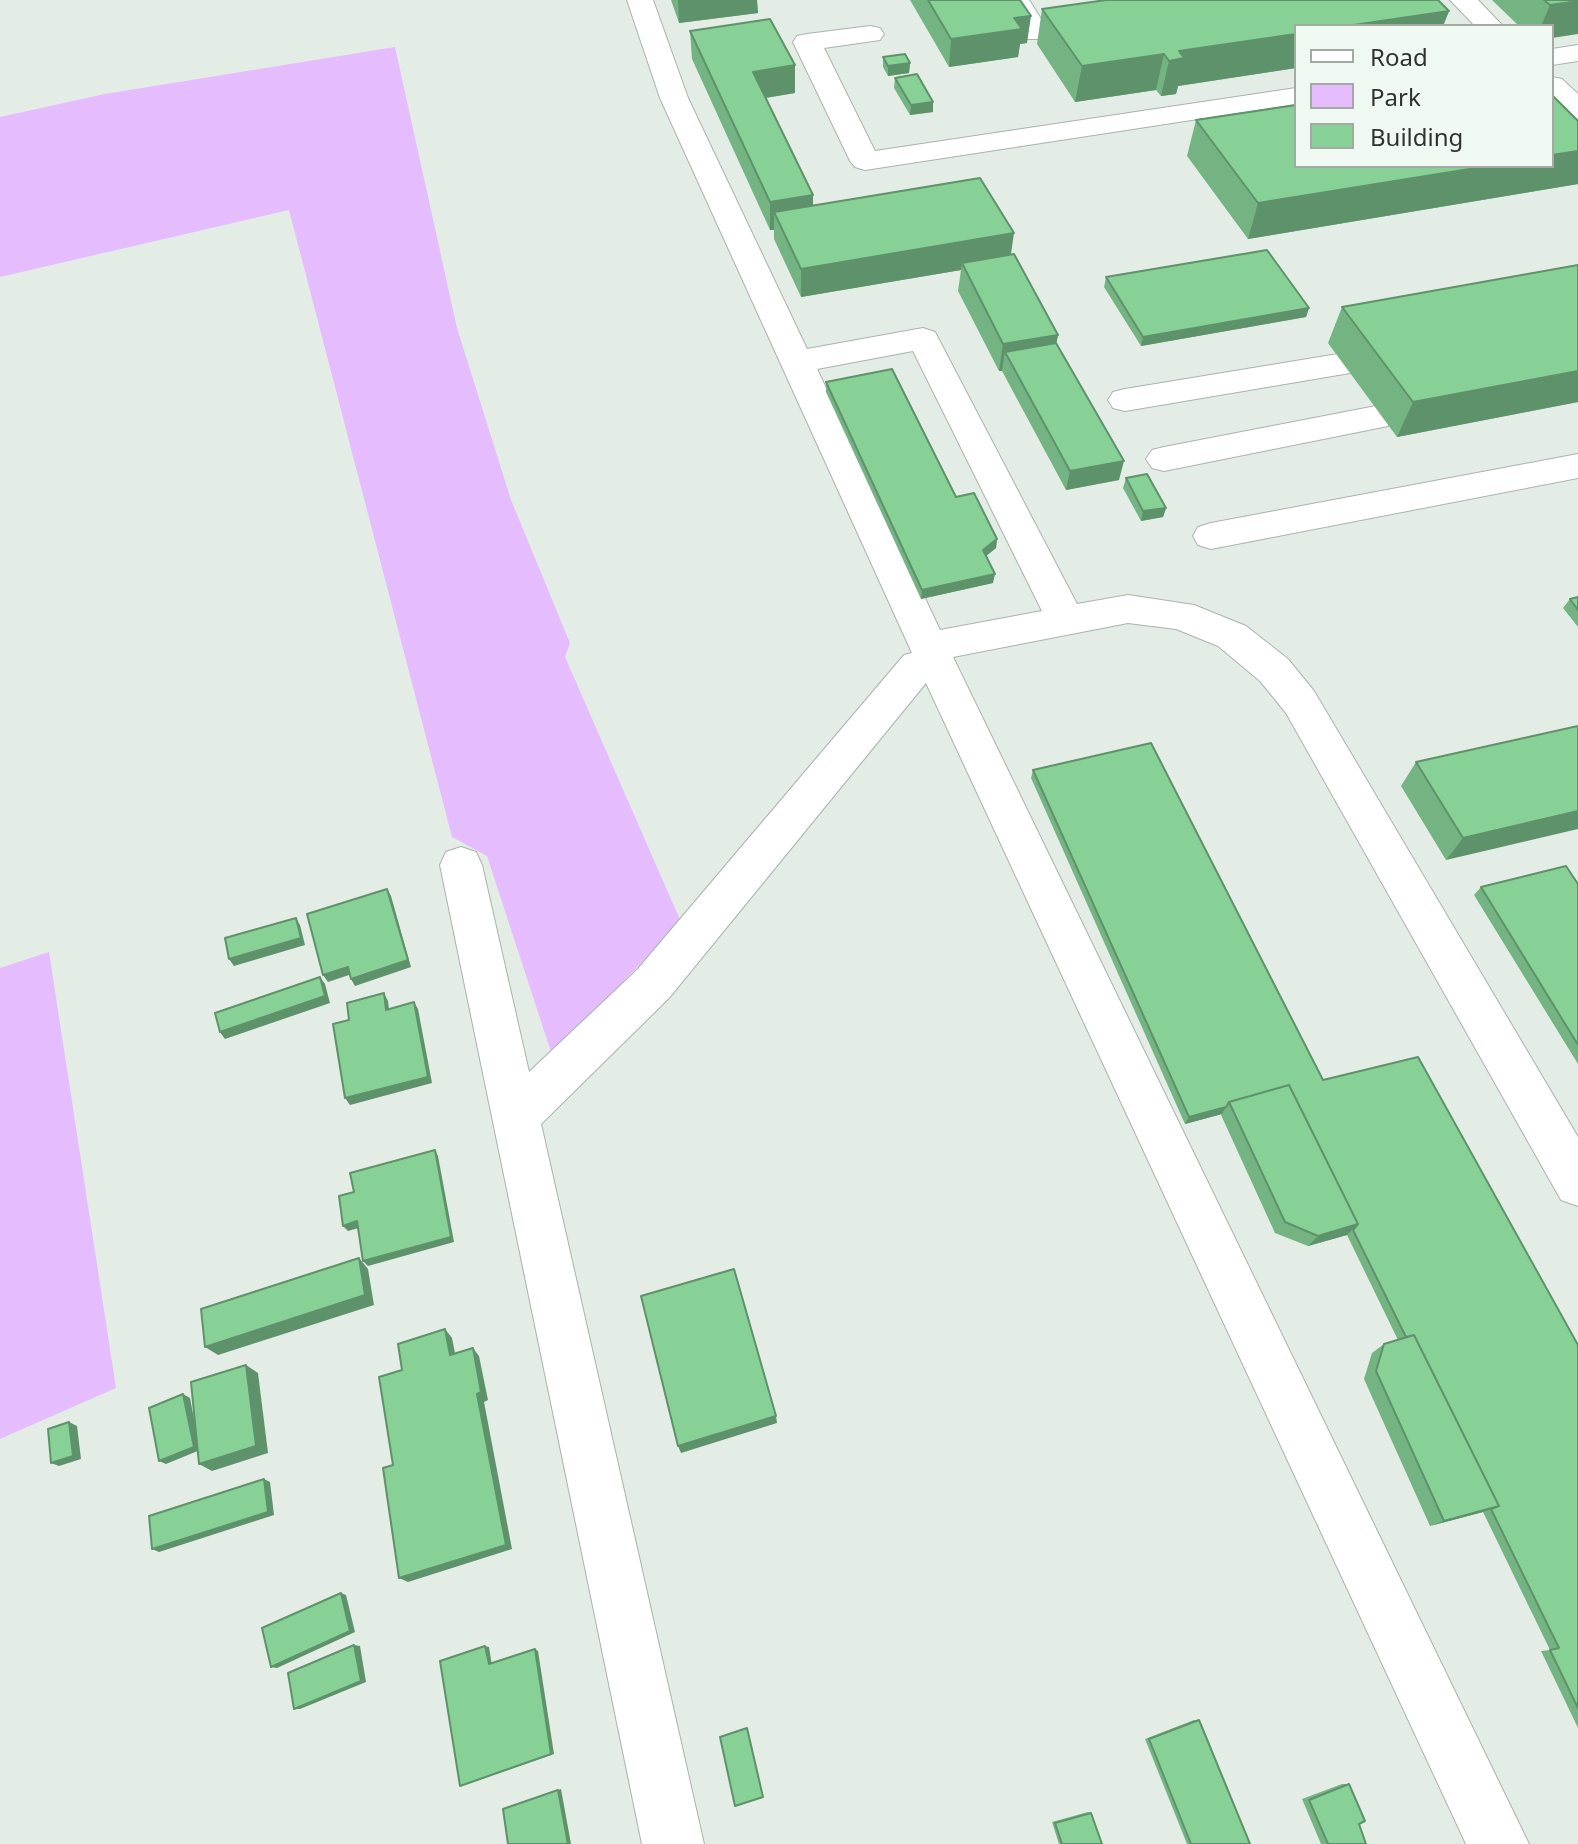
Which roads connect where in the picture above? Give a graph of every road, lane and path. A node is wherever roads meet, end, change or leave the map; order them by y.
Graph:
1 (640, 0) edge
2 (1016, 0) edge
3 (1463, 0) edge
4 (1488, 24) edge
5 (1036, 33) dead end
6 (870, 34) dead end
7 (1578, 53) edge
8 (1554, 57) edge
9 (1554, 87) edge
10 (1294, 96) edge
11 (1578, 110) edge
12 (797, 362) junction
13 (1338, 365) dead end
14 (1125, 400) dead end
15 (1376, 418) dead end
16 (1164, 459) dead end
17 (1578, 466) edge
18 (1211, 536) dead end
19 (1066, 620) junction
20 (932, 653) junction
21 (461, 865) dead end
22 (515, 1117) junction
23 (1578, 1183) edge
24 (673, 1844) edge
25 (1498, 1844) edge

1 - 12 street
2 - 5 street
3 - 4 street
6 - 10 street
7 - 8 street
9 - 11 street
12 - 19 street
12 - 20 street
13 - 14 street
15 - 16 street
17 - 18 street
19 - 20 street
19 - 23 street
20 - 22 street
20 - 25 street
21 - 22 street
22 - 24 street

